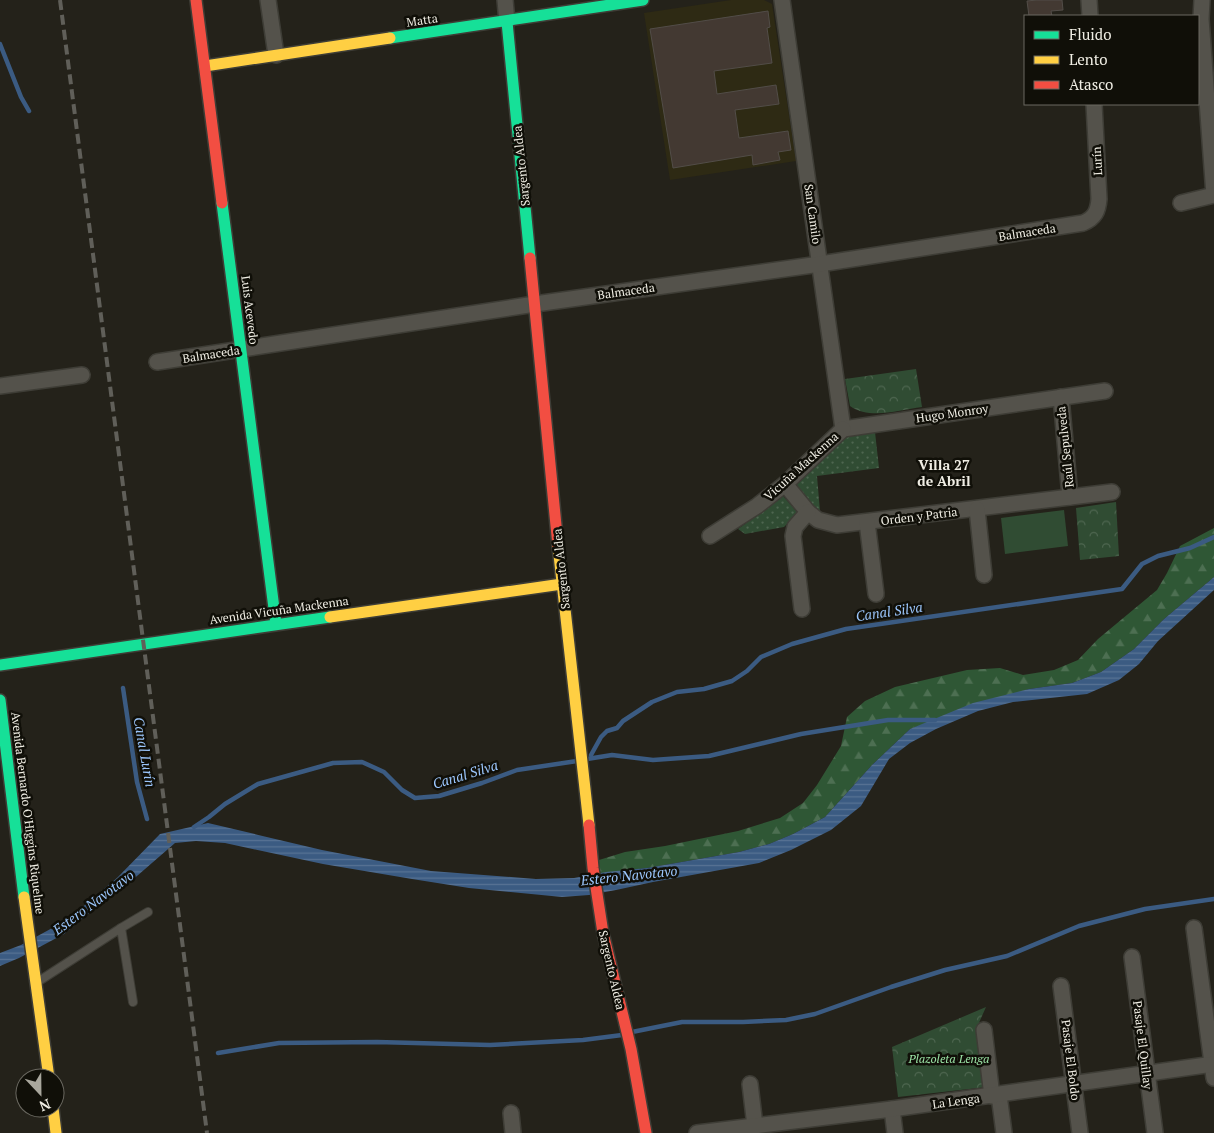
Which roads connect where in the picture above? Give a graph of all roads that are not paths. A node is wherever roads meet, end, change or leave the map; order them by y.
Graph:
1 (196, 0) edge
2 (268, 0) edge
3 (504, 0) edge
4 (643, 0) edge
5 (782, 0) edge
6 (1089, 0) edge
7 (1202, 0) edge
8 (1090, 15) edge
9 (1207, 19) edge
10 (507, 22) junction
11 (276, 55) junction
12 (205, 66) junction
13 (1094, 105) edge
14 (1214, 195) edge
15 (1181, 203) dead end
16 (1093, 217) joint
17 (820, 264) junction
18 (536, 304) junction
19 (241, 349) junction
20 (157, 362) dead end
21 (82, 375) dead end
22 (0, 386) edge
23 (1105, 391) dead end
24 (1060, 396) junction
25 (843, 429) junction
26 (786, 484) junction
27 (1112, 492) dead end
28 (1070, 497) junction
29 (977, 509) junction
30 (808, 512) junction
31 (867, 522) junction
32 (710, 536) dead end
33 (984, 575) dead end
34 (562, 584) junction
35 (876, 594) dead end
36 (802, 609) dead end
37 (276, 624) junction
38 (0, 665) edge
39 (0, 700) edge
40 (148, 912) dead end
41 (121, 928) junction
42 (1194, 928) dead end
43 (1132, 957) dead end
44 (37, 982) junction
45 (1061, 986) dead end
46 (133, 1002) dead end
47 (984, 1030) dead end
48 (48, 1068) edge
49 (1213, 1069) edge
50 (1147, 1074) junction
51 (750, 1084) dead end
52 (1074, 1084) junction
53 (996, 1095) junction
54 (892, 1109) junction
55 (511, 1113) dead end
56 (54, 1118) edge
57 (765, 1128) edge
58 (56, 1133) edge
59 (513, 1133) edge
60 (646, 1133) edge
61 (697, 1133) edge
62 (895, 1133) edge
63 (1004, 1133) edge
64 (1080, 1133) edge
65 (1155, 1133) edge

1 - 12 street, Luis Acevedo
2 - 11 street
3 - 10 street, Sargento Aldea
4 - 10 street, Matta
5 - 17 street, San Camilo
6 - 8 street
7 - 9 street
9 - 14 street
10 - 11 street, Matta
10 - 18 street, Sargento Aldea
11 - 12 street, Matta
12 - 19 street, Luis Acevedo
13 - 16 street, Lurín
14 - 15 street
16 - 17 street, Balmaceda
17 - 18 street, Balmaceda
17 - 25 street, San Camilo
18 - 19 street, Balmaceda
18 - 34 street, Sargento Aldea
19 - 20 street, Balmaceda
19 - 37 street, Luis Acevedo
21 - 22 street
23 - 24 street, Hugo Monroy
24 - 25 street, Hugo Monroy
24 - 28 street, Raúl Sepulveda
25 - 26 street, Vicuña Mackenna
26 - 30 street, Orden y Patria
26 - 32 street, Vicuña Mackenna
27 - 28 street, Orden y Patria
28 - 29 street, Orden y Patria
29 - 31 street, Orden y Patria
29 - 33 street
30 - 31 street, Orden y Patria
30 - 36 street
31 - 35 street
34 - 37 street, Avenida Vicuña Mackenna
34 - 60 street, Sargento Aldea
37 - 38 street, Avenida Vicuña Mackenna
39 - 44 street, Avenida Bernardo O'Higgins Riquelme
40 - 41 lane
41 - 44 lane
41 - 46 lane
42 - 49 street
43 - 50 street, Pasaje El Quillay
44 - 48 street, Avenida Bernardo O'Higgins Riquelme
45 - 52 street, Pasaje El Boldo
47 - 53 street
49 - 50 street, La Lenga
50 - 52 street, La Lenga
50 - 65 street, Pasaje El Quillay
51 - 57 street
52 - 53 street, La Lenga
52 - 64 street, Pasaje El Boldo
53 - 54 street, La Lenga
53 - 63 street
54 - 57 street, La Lenga
54 - 62 street
55 - 59 street
56 - 58 street
57 - 61 street, La Lenga

